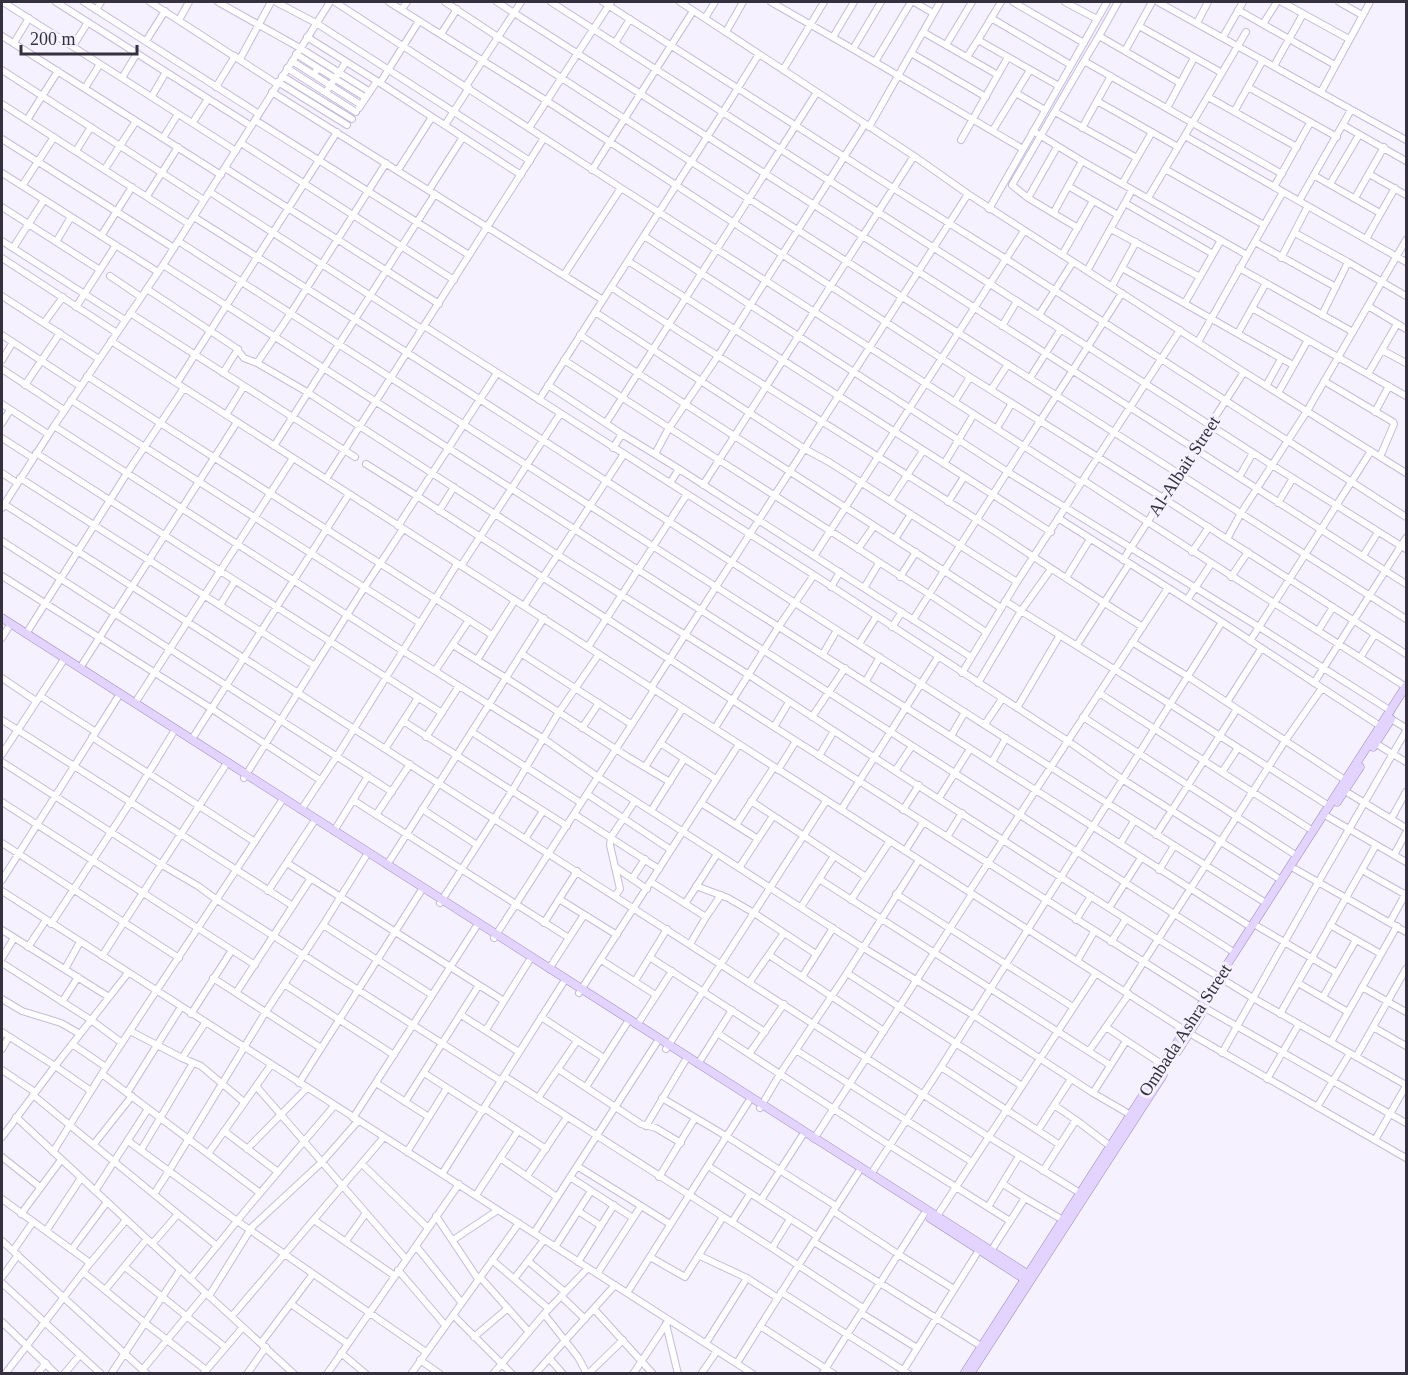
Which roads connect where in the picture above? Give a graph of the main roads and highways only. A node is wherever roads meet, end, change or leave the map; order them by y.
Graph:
1 (2, 618) edge
2 (5, 626) edge
3 (64, 660) junction
4 (96, 681) junction
5 (1406, 686) edge
6 (1407, 696) edge
7 (1391, 715) junction
8 (1359, 762) junction
9 (245, 776) junction
10 (1326, 815) junction
11 (441, 902) junction
12 (1254, 927) junction
13 (495, 937) junction
14 (1221, 979) junction
15 (580, 991) junction
16 (1187, 1032) junction
17 (658, 1041) junction
18 (667, 1047) junction
19 (761, 1106) junction
20 (860, 1170) junction
21 (910, 1202) junction
22 (1028, 1278) junction
23 (964, 1374) edge
24 (970, 1374) edge

1 - 3 main road
2 - 3 main road
3 - 4 main road
3 - 4 main road
4 - 9 main road
4 - 9 main road
5 - 7 main road, Ombada Ashra Street
6 - 7 main road, Ombada Ashra Street
7 - 8 main road, Ombada Ashra Street
7 - 8 main road, Ombada Ashra Street
8 - 10 main road, Ombada Ashra Street
8 - 10 main road, Ombada Ashra Street
9 - 11 main road
9 - 11 main road
10 - 12 main road, Ombada Ashra Street
10 - 12 main road, Ombada Ashra Street
11 - 13 main road
11 - 13 main road
12 - 14 main road, Ombada Ashra Street
12 - 14 main road, Ombada Ashra Street
13 - 15 main road
13 - 15 main road
14 - 16 main road, Ombada Ashra Street
15 - 17 main road
15 - 17 main road
16 - 22 main road, Ombada Ashra Street
16 - 22 main road, Ombada Ashra Street
17 - 18 main road
18 - 19 main road
18 - 19 main road
19 - 20 main road
19 - 20 main road
20 - 21 main road
20 - 21 main road
21 - 22 main road
21 - 22 main road
22 - 23 main road, Ombada Ashra Street
22 - 24 main road, Ombada Ashra Street

